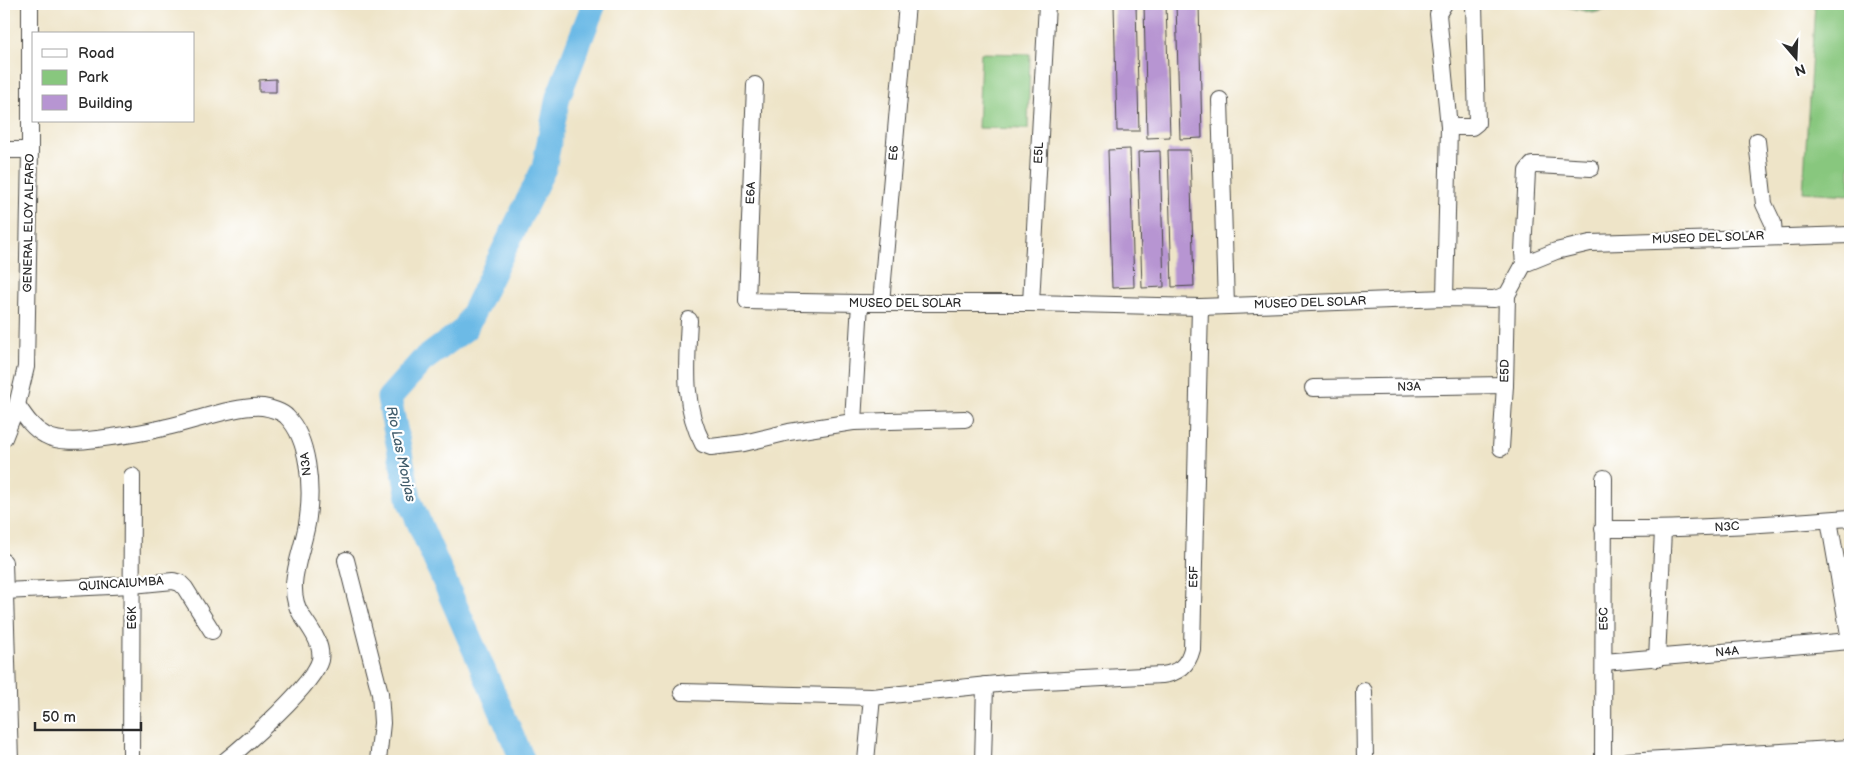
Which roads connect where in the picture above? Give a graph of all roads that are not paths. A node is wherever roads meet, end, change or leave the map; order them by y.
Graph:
1 (30, 4) edge
2 (907, 4) edge
3 (1047, 4) edge
4 (1444, 4) edge
5 (1474, 4) edge
6 (755, 85) dead end
7 (1220, 100) dead end
8 (1449, 127) junction
9 (1757, 141) dead end
10 (4, 150) edge
11 (30, 150) junction
12 (1591, 168) dead end
13 (1850, 234) edge
14 (1774, 236) junction
15 (1524, 264) junction
16 (1507, 294) junction
17 (1445, 298) junction
18 (747, 301) joint
19 (860, 303) junction
20 (881, 303) junction
21 (1030, 303) junction
22 (1226, 306) junction
23 (1200, 307) junction
24 (689, 320) dead end
25 (1505, 385) junction
26 (1313, 388) dead end
27 (17, 405) junction
28 (965, 419) dead end
29 (853, 422) junction
30 (4, 438) edge
31 (1501, 448) dead end
32 (132, 476) dead end
33 (1604, 478) dead end
34 (1850, 518) edge
35 (1829, 520) junction
36 (1603, 529) junction
37 (1663, 530) junction
38 (346, 560) dead end
39 (4, 562) edge
40 (132, 585) junction
41 (5, 591) edge
42 (212, 631) dead end
43 (1850, 640) edge
44 (1657, 658) junction
45 (1604, 662) junction
46 (986, 685) junction
47 (1364, 691) dead end
48 (682, 692) dead end
49 (872, 697) junction
50 (1850, 748) edge
51 (10, 761) edge
52 (131, 761) edge
53 (225, 761) edge
54 (378, 761) edge
55 (866, 761) edge
56 (983, 761) edge
57 (1366, 761) edge
58 (1603, 761) edge
59 (1627, 761) edge

1 - 11 street, GENERAL ELOY ALFARO
2 - 20 street, E6
3 - 21 street, E5L
4 - 8 street
5 - 8 street
6 - 18 street, E6A
7 - 22 street
8 - 17 street
9 - 14 street
10 - 11 street
11 - 27 street, GENERAL ELOY ALFARO
12 - 15 street
13 - 14 street, MUSEO DEL SOLAR
14 - 15 street, MUSEO DEL SOLAR
15 - 16 street
16 - 17 street, MUSEO DEL SOLAR
16 - 25 street, E5D
17 - 22 street, MUSEO DEL SOLAR
18 - 19 street, MUSEO DEL SOLAR
19 - 20 street, MUSEO DEL SOLAR
19 - 29 street
20 - 21 street, MUSEO DEL SOLAR
21 - 23 street, MUSEO DEL SOLAR
22 - 23 street, MUSEO DEL SOLAR
23 - 46 street, E5F
24 - 29 street
25 - 26 street, N3A
25 - 31 street, E5D
27 - 30 street, GENERAL ELOY ALFARO
27 - 53 street, N3A
28 - 29 street
32 - 40 street, E6K
33 - 36 street, E5C
34 - 35 street, N3C
35 - 37 street, N3C
35 - 43 street
36 - 37 street, N3C
36 - 45 street, E5C
37 - 44 street
38 - 54 street
39 - 41 street
40 - 41 street, QUINCAIUMBA
40 - 42 street, QUINCAIUMBA
40 - 52 street, E6K
41 - 51 street
43 - 44 street, N4A
44 - 45 street, N4A
45 - 58 street, E5C
46 - 49 street, E5F
46 - 56 street
47 - 57 street
48 - 49 street, E5F
49 - 55 street
50 - 59 street

